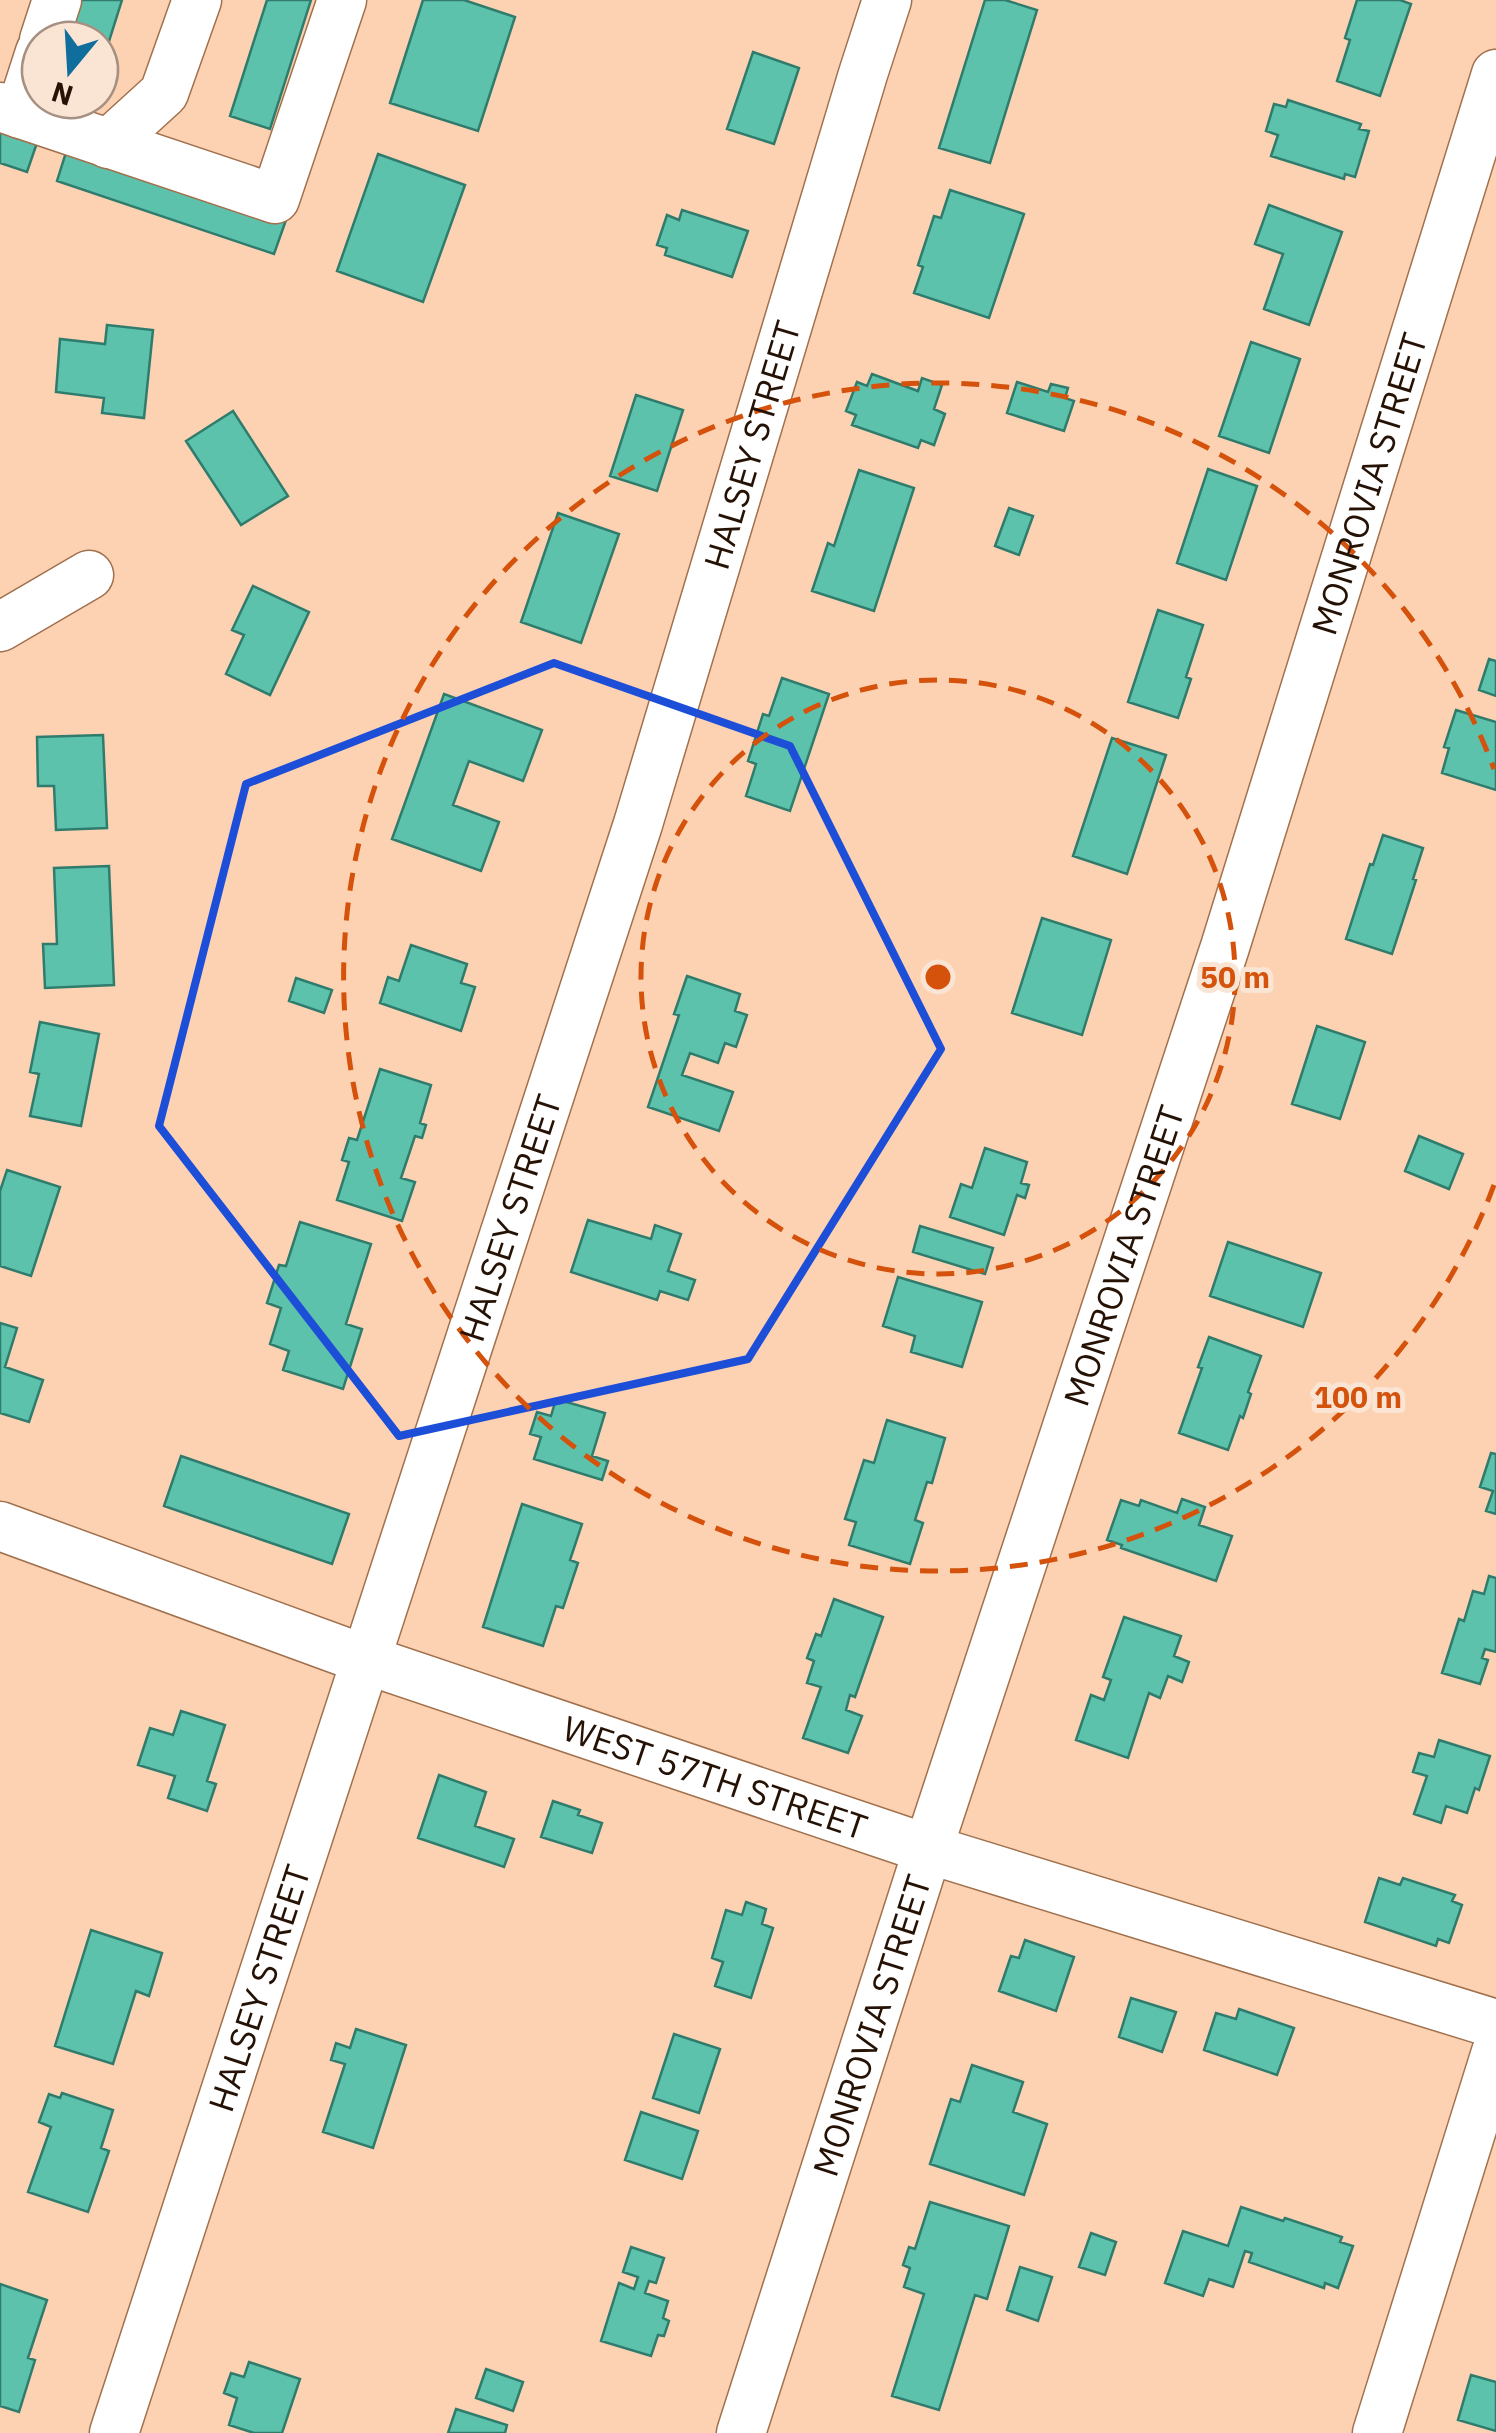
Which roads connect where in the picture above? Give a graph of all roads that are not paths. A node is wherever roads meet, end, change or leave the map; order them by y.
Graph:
1 (197, 0) edge
2 (342, 0) edge
3 (887, 0) edge
4 (1496, 74) edge
5 (10, 110) edge
6 (108, 144) junction
7 (89, 575) dead end
8 (0, 627) edge
9 (0, 1526) edge
10 (364, 1659) junction
11 (928, 1849) junction
12 (1496, 2024) edge
13 (1496, 2052) edge
14 (114, 2433) edge
15 (741, 2433) edge
16 (1377, 2433) edge

1 - 6 street
2 - 6 street
3 - 10 street, HALSEY STREET
4 - 11 street, MONROVIA STREET
5 - 6 street
7 - 8 street
9 - 10 street, WEST 57TH STREET
10 - 11 street, WEST 57TH STREET
10 - 14 street, HALSEY STREET
11 - 12 street, WEST 57TH STREET
11 - 15 street, MONROVIA STREET
13 - 16 street

